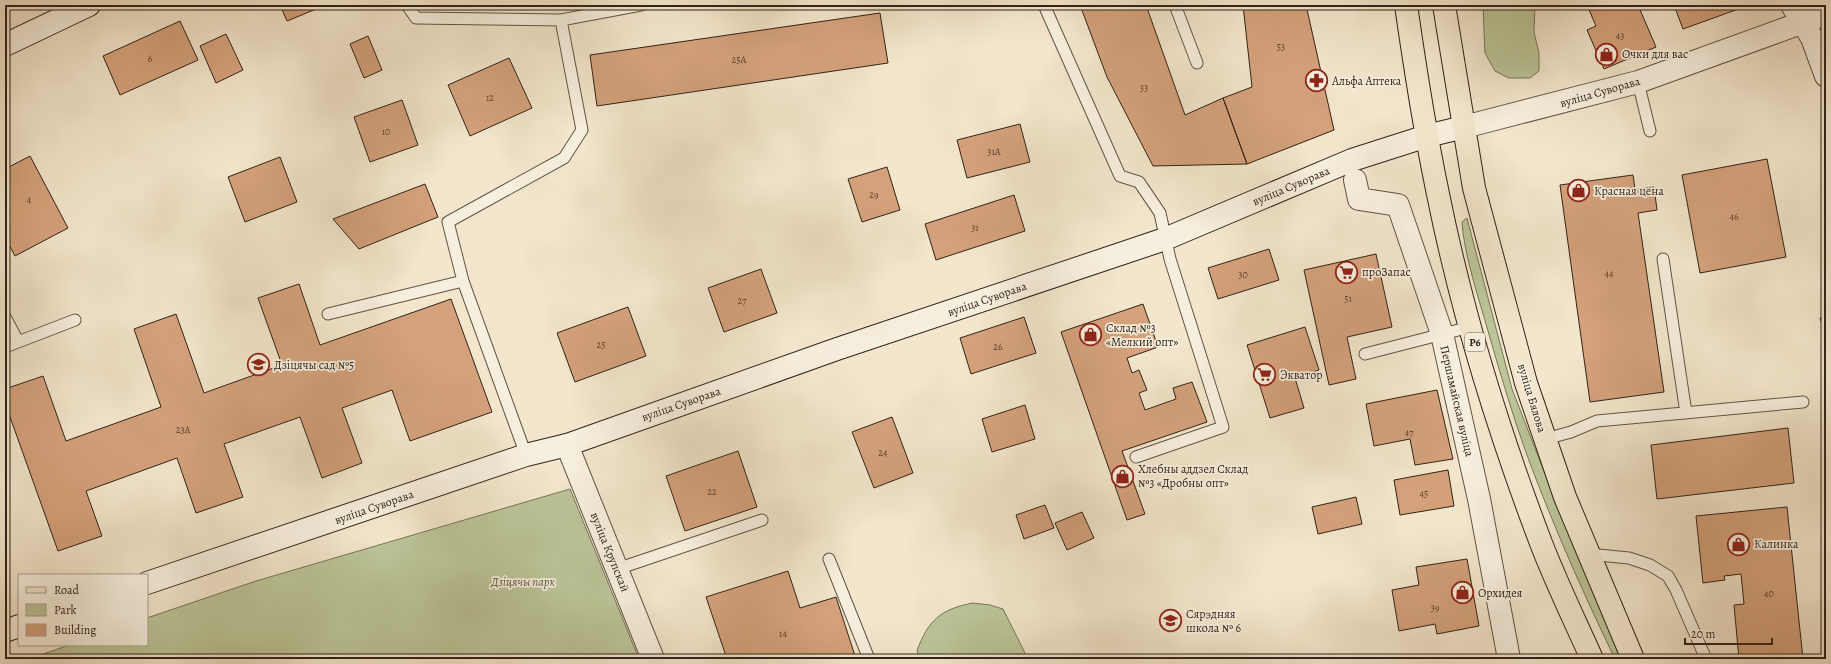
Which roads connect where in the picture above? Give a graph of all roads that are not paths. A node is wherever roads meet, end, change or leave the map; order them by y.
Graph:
1 (89, 5) edge
2 (407, 5) edge
3 (642, 5) edge
4 (1044, 5) edge
5 (1175, 5) edge
6 (1406, 5) edge
7 (1444, 5) edge
8 (1798, 13) edge
9 (1826, 14) edge
10 (561, 20) junction
11 (5, 45) edge
12 (1197, 63) dead end
13 (1826, 76) edge
14 (1638, 82) junction
15 (1464, 127) junction
16 (1650, 132) dead end
17 (1426, 136) junction
18 (1355, 180) dead end
19 (1165, 239) junction
20 (1664, 259) dead end
21 (463, 281) junction
22 (328, 314) dead end
23 (5, 318) edge
24 (75, 320) dead end
25 (1470, 327) junction
26 (1442, 334) junction
27 (18, 341) junction
28 (5, 347) edge
29 (1365, 354) dead end
30 (1802, 402) dead end
31 (1686, 413) junction
32 (1545, 439) junction
33 (566, 445) junction
34 (526, 455) junction
35 (1136, 457) dead end
36 (762, 520) dead end
37 (1588, 554) junction
38 (829, 559) dead end
39 (617, 569) junction
40 (148, 583) edge
41 (18, 626) edge
42 (5, 631) edge
43 (653, 659) edge
44 (869, 659) edge
45 (1509, 659) edge
46 (1592, 659) edge
47 (1633, 659) edge
48 (1706, 659) edge

1 - 11 street
2 - 10 lane
3 - 10 lane
4 - 19 lane
5 - 12 lane
6 - 17 main road, Р6
7 - 15 main road
8 - 9 street, вуліца Суворава
8 - 13 street
8 - 14 street, вуліца Суворава
10 - 21 lane
14 - 15 street, вуліца Суворава
14 - 16 lane
15 - 17 street, вуліца Суворава
15 - 32 main road, вуліца Бялова
17 - 19 street, вуліца Суворава
17 - 25 main road, Р6
18 - 26 street, Першамайская вуліца
19 - 33 street, вуліца Суворава
19 - 35 lane
20 - 31 lane
21 - 22 lane
21 - 34 lane
23 - 27 lane
24 - 27 lane
25 - 26 lane
25 - 46 main road, Р6
26 - 29 lane
26 - 45 street, Першамайская вуліца
27 - 28 lane
30 - 31 lane
31 - 32 lane
32 - 37 main road, вуліца Бялова
33 - 34 street, вуліца Суворава
33 - 39 street, вуліца Крупскай
34 - 40 street, вуліца Суворава
36 - 39 lane
37 - 47 main road, вуліца Бялова
37 - 48 lane
38 - 44 lane
39 - 43 street, вуліца Крупскай
41 - 42 street

